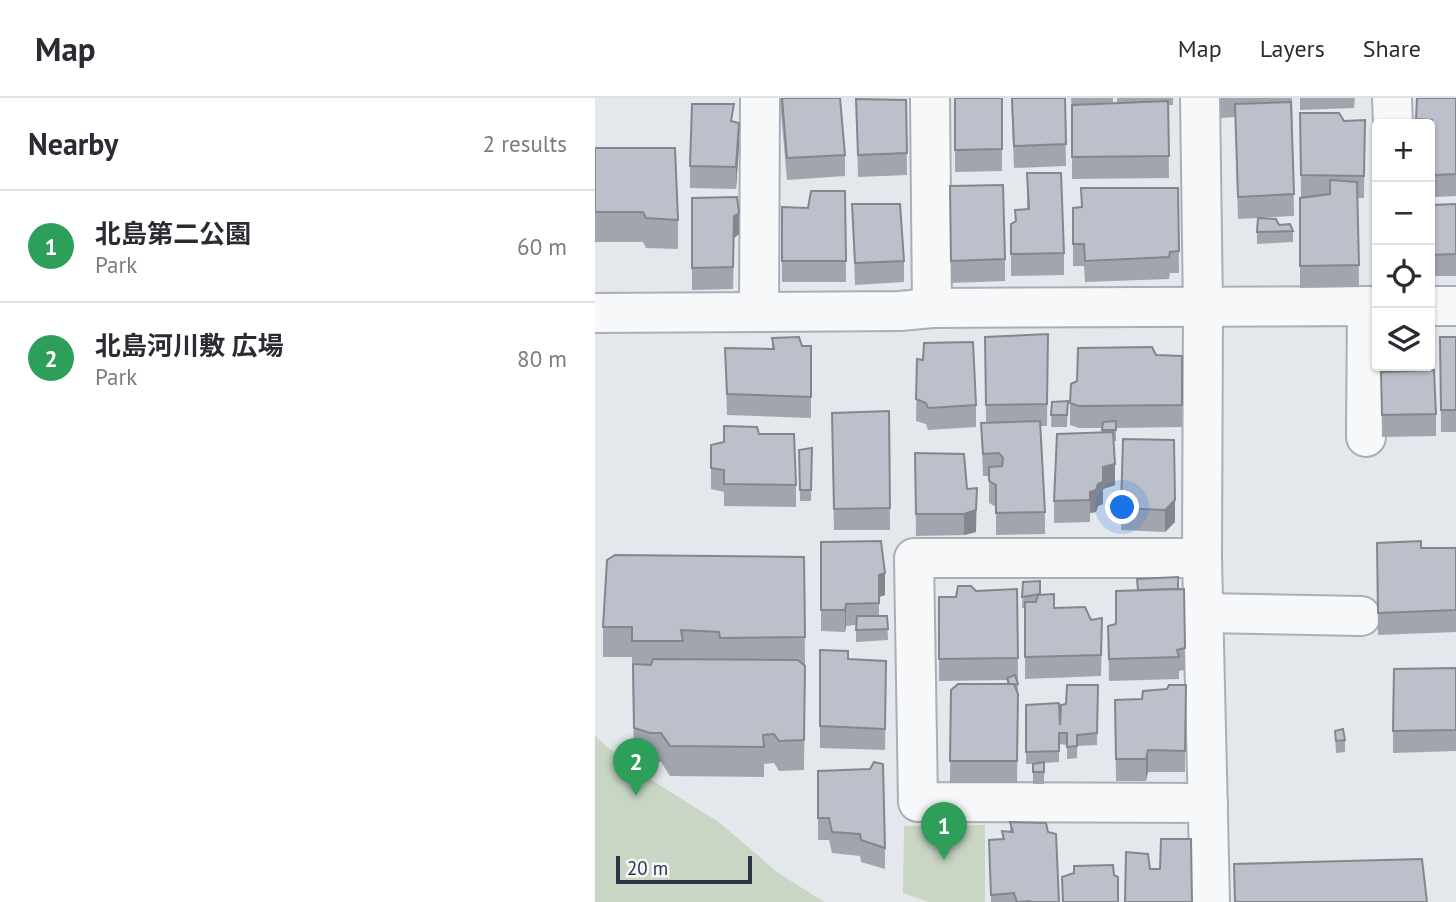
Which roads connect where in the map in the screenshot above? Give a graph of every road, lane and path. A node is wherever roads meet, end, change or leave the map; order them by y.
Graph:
1 (760, 98) edge
2 (930, 98) edge
3 (1200, 98) edge
4 (1392, 98) edge
5 (1393, 119) edge
6 (1372, 306) edge
7 (1435, 306) edge
8 (1456, 306) edge
9 (932, 308) junction
10 (1203, 308) junction
11 (759, 312) junction
12 (595, 313) edge
13 (1366, 437) dead end
14 (1202, 558) junction
15 (1204, 613) junction
16 (1361, 616) dead end
17 (1208, 803) junction
18 (1210, 902) edge

1 - 11 street
2 - 9 street
3 - 10 street
4 - 5 street
6 - 10 street
6 - 13 street
7 - 8 street
9 - 10 street
9 - 11 street
10 - 14 street
11 - 12 street
14 - 15 street
14 - 17 street
15 - 16 street
15 - 17 street
17 - 18 street

